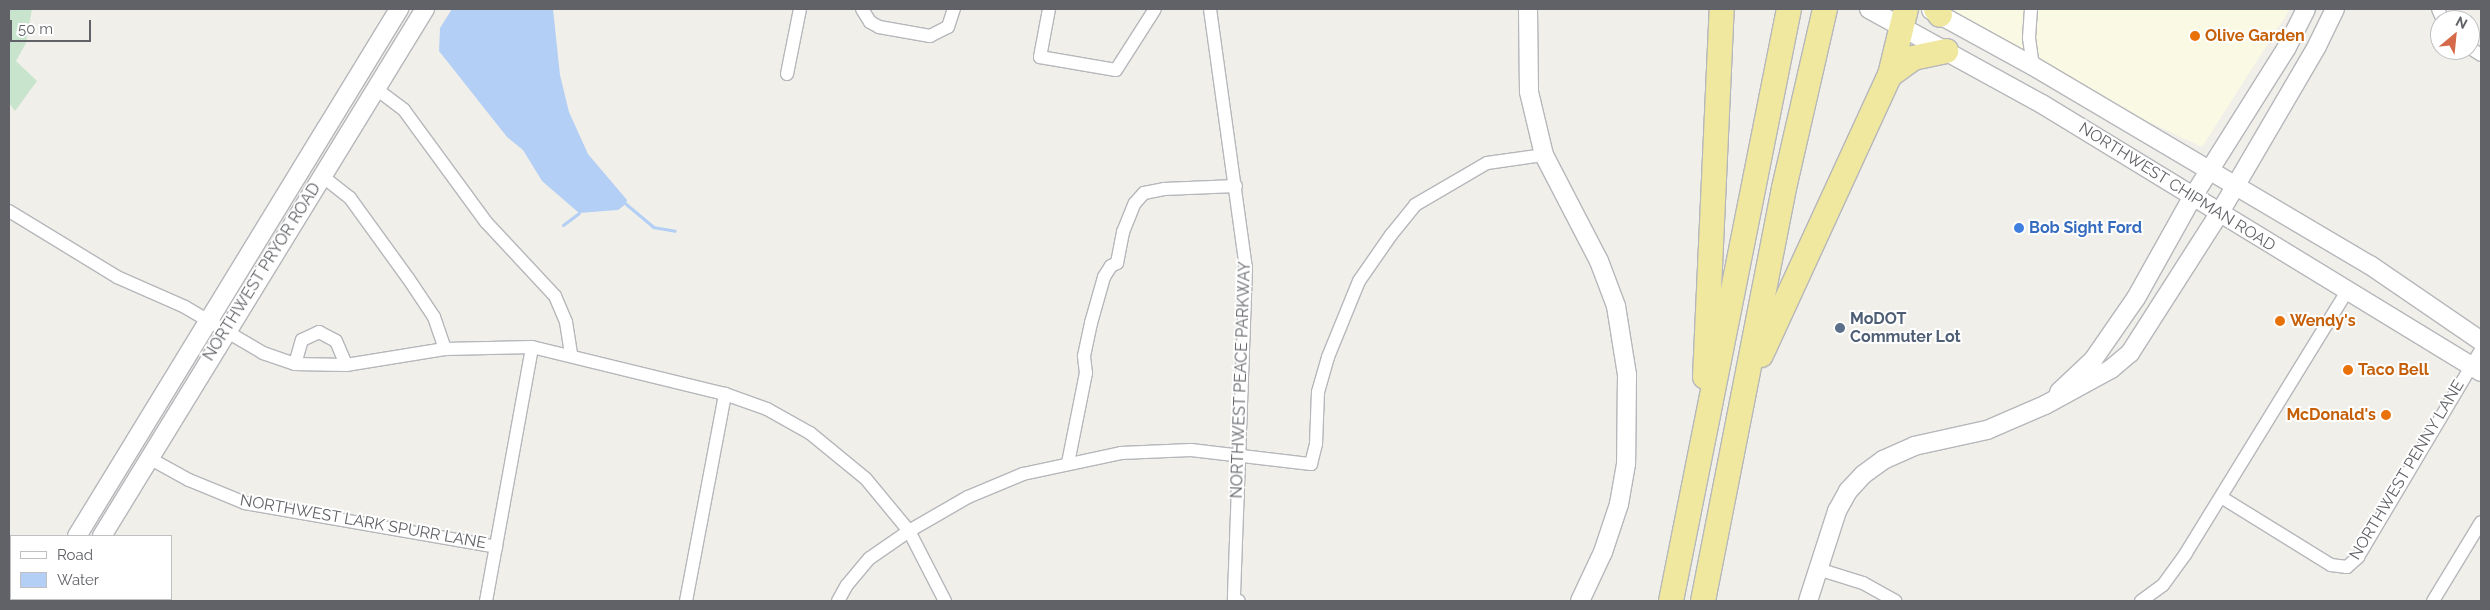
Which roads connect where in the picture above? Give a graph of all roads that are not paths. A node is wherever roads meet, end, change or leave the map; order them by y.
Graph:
1 (399, 9) edge
2 (425, 9) edge
3 (800, 9) edge
4 (862, 9) edge
5 (954, 9) edge
6 (1049, 9) edge
7 (1155, 9) edge
8 (1211, 9) edge
9 (1528, 9) edge
10 (1722, 9) edge
11 (1789, 9) edge
12 (1869, 9) edge
13 (2031, 9) edge
14 (2306, 9) edge
15 (2335, 9) edge
16 (1935, 11) edge
17 (1823, 18) edge
18 (1904, 18) edge
19 (1946, 51) junction
20 (2034, 66) junction
21 (786, 74) dead end
22 (1890, 75) junction
23 (375, 88) junction
24 (1544, 155) junction
25 (2210, 170) junction
26 (322, 176) junction
27 (2235, 185) junction
28 (1236, 186) junction
29 (2192, 198) junction
30 (9, 211) edge
31 (2218, 214) junction
32 (2348, 290) junction
33 (209, 320) junction
34 (225, 331) junction
35 (2481, 341) edge
36 (532, 347) junction
37 (445, 349) junction
38 (2481, 350) edge
39 (571, 355) junction
40 (295, 364) junction
41 (346, 365) junction
42 (2476, 369) edge
43 (725, 394) junction
44 (1742, 402) junction
45 (2045, 406) junction
46 (1704, 426) junction
47 (1239, 454) junction
48 (149, 458) junction
49 (1068, 463) junction
50 (2221, 497) junction
51 (2481, 522) edge
52 (910, 531) junction
53 (78, 535) edge
54 (103, 535) edge
55 (496, 547) junction
56 (1818, 569) junction
57 (486, 601) edge
58 (686, 601) edge
59 (838, 601) edge
60 (945, 601) edge
61 (1239, 601) edge
62 (1580, 601) edge
63 (1670, 601) edge
64 (1702, 601) edge
65 (1808, 601) edge
66 (1895, 601) edge
67 (2141, 601) edge
68 (2433, 601) edge

1 - 33 main road, NORTHWEST PRYOR ROAD
2 - 23 main road, NORTHWEST PRYOR ROAD
3 - 21 street
4 - 5 street
6 - 7 street
8 - 28 street, NORTHWEST PEACE PARKWAY
9 - 24 main road
10 - 46 highway
11 - 46 highway
12 - 18 main road, NORTHWEST CHIPMAN ROAD
13 - 20 street
14 - 25 main road
15 - 27 main road
16 - 20 main road, NORTHWEST CHIPMAN ROAD
17 - 44 highway
18 - 19 main road, NORTHWEST CHIPMAN ROAD
18 - 22 highway
19 - 22 highway
19 - 29 main road, NORTHWEST CHIPMAN ROAD
20 - 25 main road, NORTHWEST CHIPMAN ROAD
22 - 44 highway
23 - 26 main road, NORTHWEST PRYOR ROAD
23 - 39 street
24 - 47 street
24 - 62 main road
25 - 27 main road, NORTHWEST CHIPMAN ROAD
25 - 29 main road
26 - 34 main road, NORTHWEST PRYOR ROAD
26 - 37 street
27 - 31 main road
27 - 35 main road, NORTHWEST CHIPMAN ROAD
28 - 47 street, NORTHWEST PEACE PARKWAY
28 - 49 street
29 - 31 main road, NORTHWEST CHIPMAN ROAD
29 - 45 main road
30 - 33 street
31 - 32 main road, NORTHWEST CHIPMAN ROAD
31 - 45 main road
32 - 42 main road, NORTHWEST CHIPMAN ROAD
32 - 50 street
33 - 34 street
33 - 53 main road, NORTHWEST PRYOR ROAD
34 - 40 street
34 - 48 main road, NORTHWEST PRYOR ROAD
36 - 37 street
36 - 39 street
36 - 55 street
37 - 41 street
38 - 42 street, NORTHWEST PENNY LANE
39 - 43 street
40 - 41 street
40 - 41 street
42 - 50 street, NORTHWEST PENNY LANE
43 - 52 street
43 - 58 street
44 - 64 highway
45 - 56 main road
46 - 63 highway
47 - 49 street
47 - 61 street, NORTHWEST PEACE PARKWAY
48 - 54 main road, NORTHWEST PRYOR ROAD
48 - 55 street, NORTHWEST LARK SPURR LANE
49 - 52 street
50 - 67 street
51 - 68 street
52 - 59 street
52 - 60 street
55 - 57 street
56 - 65 main road
56 - 66 street

